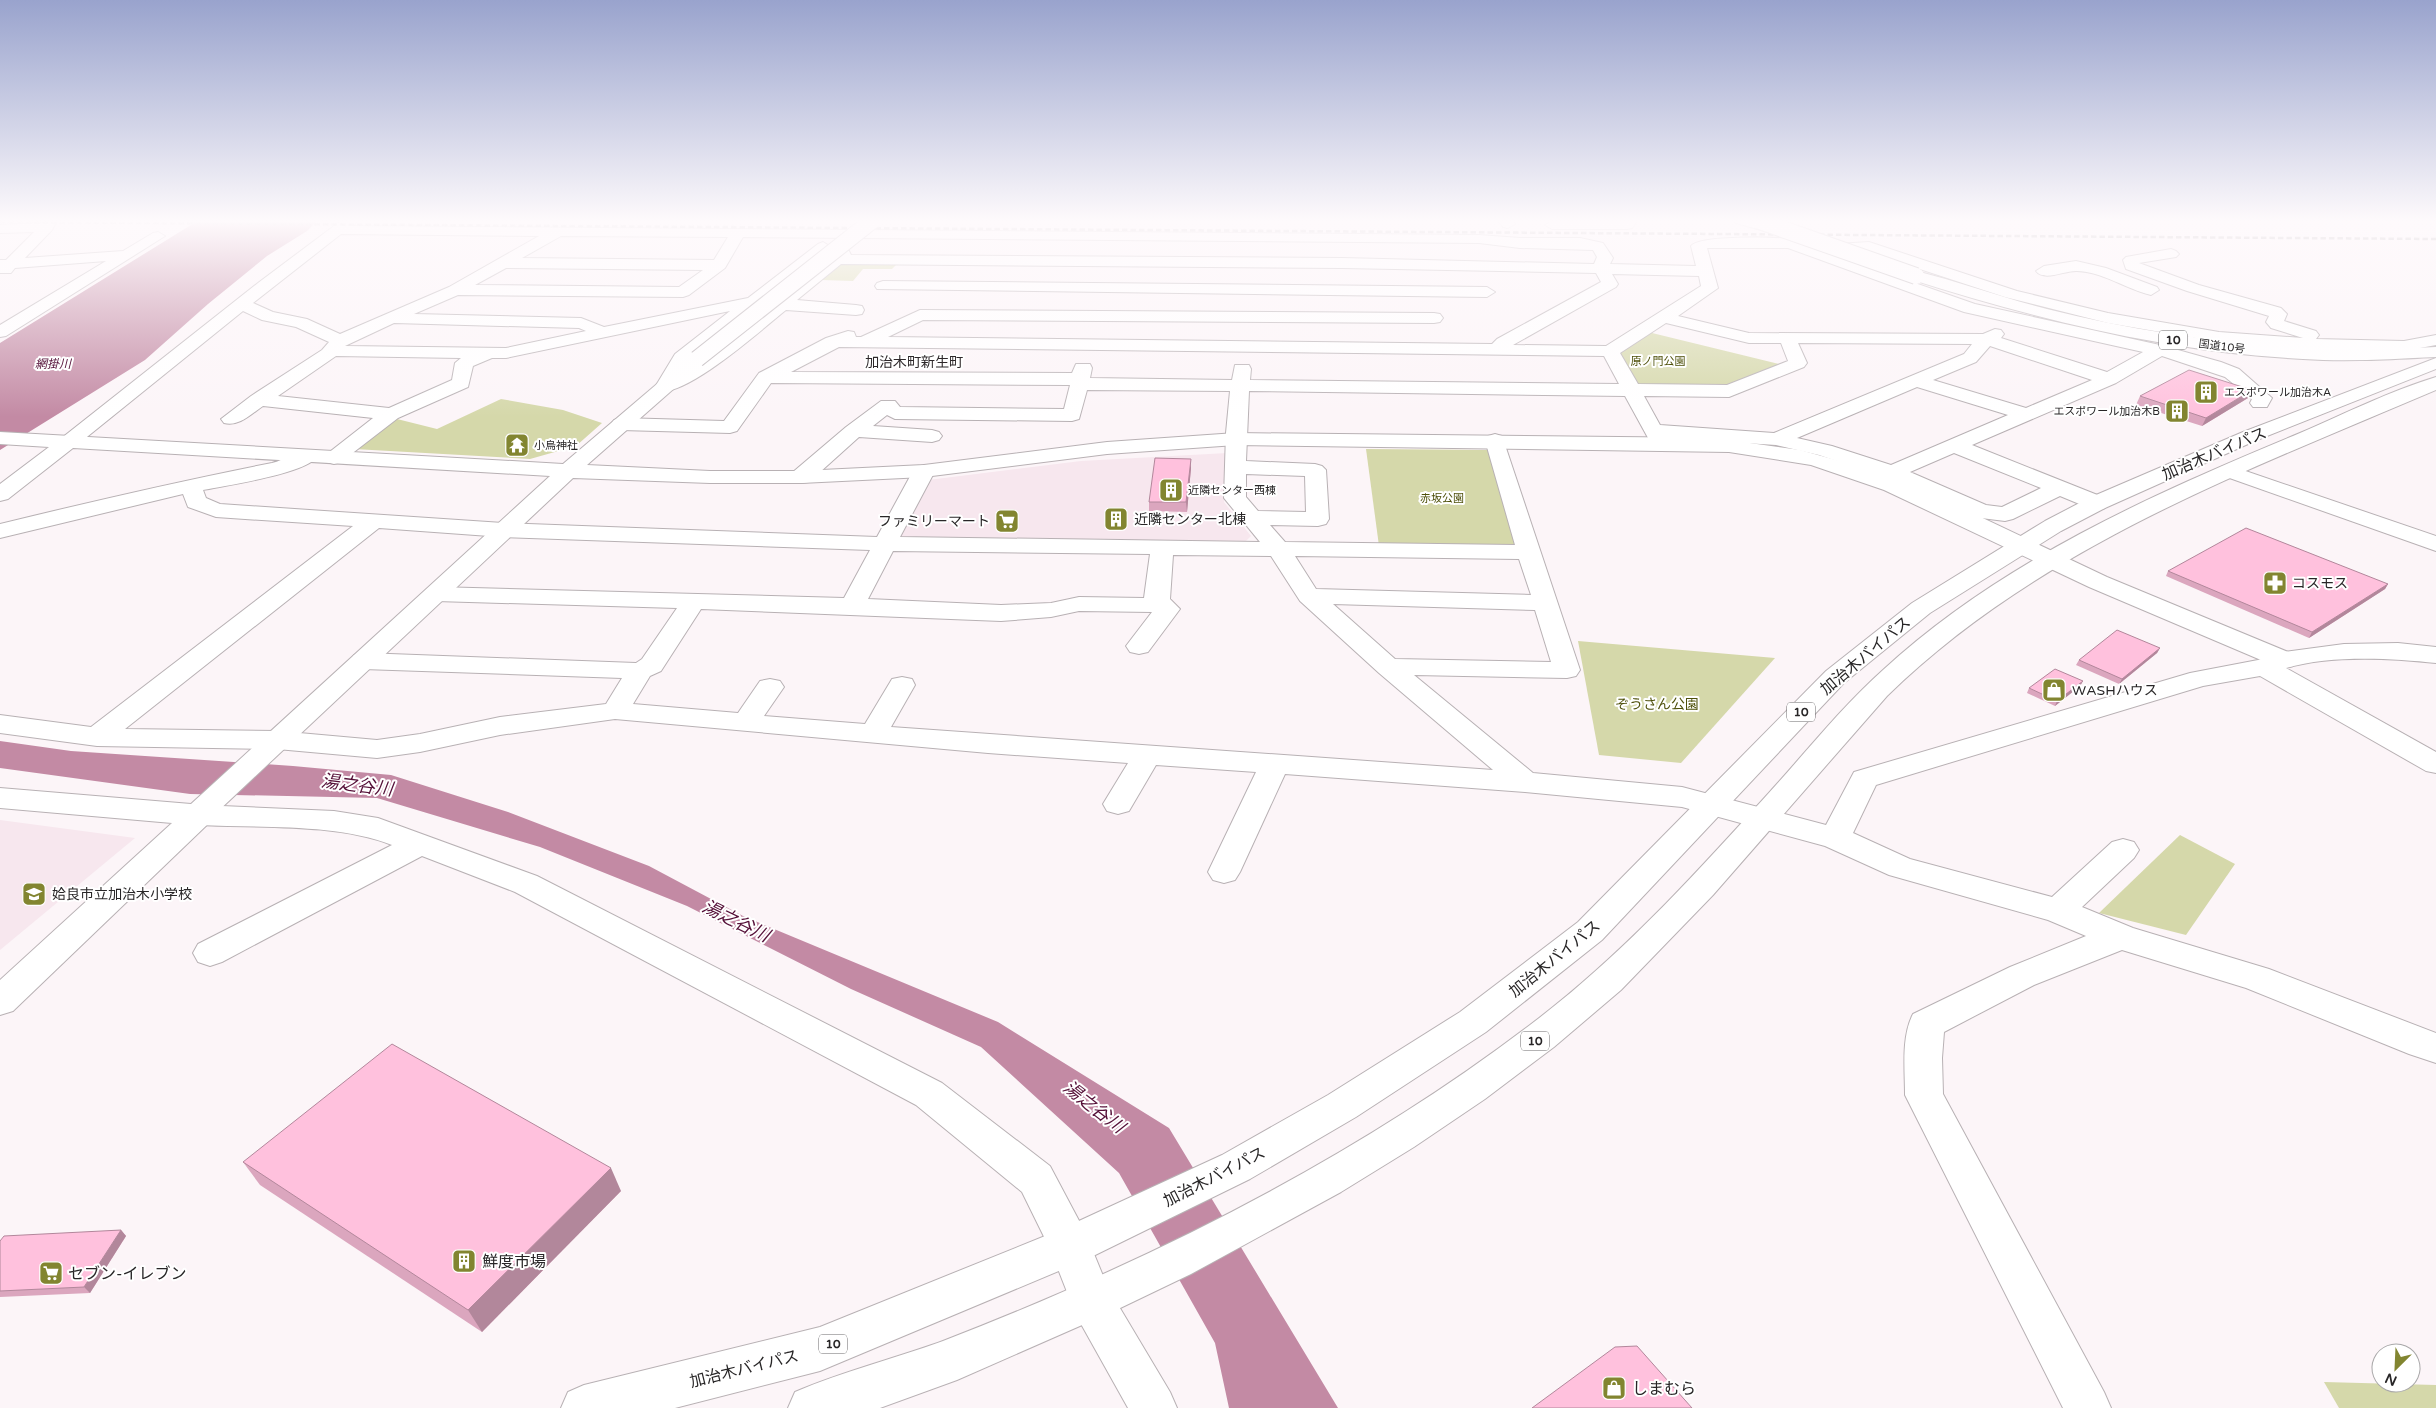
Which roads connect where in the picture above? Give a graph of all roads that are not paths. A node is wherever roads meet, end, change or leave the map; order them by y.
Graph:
1 (76, 286) edge
2 (265, 286) edge
3 (463, 286) edge
4 (691, 286) edge
5 (773, 286) edge
6 (796, 286) edge
7 (805, 286) edge
8 (882, 286) joint
9 (1329, 286) edge
10 (1409, 286) edge
11 (1491, 286) edge
12 (1607, 286) edge
13 (1709, 286) edge
14 (1907, 286) edge
15 (1947, 286) edge
16 (1986, 286) edge
17 (2140, 286) edge
18 (2188, 286) edge
19 (2198, 286) edge
20 (2192, 287) junction
21 (1104, 288) junction
22 (455, 290) junction
23 (1327, 290) junction
24 (2160, 293) junction
25 (2140, 298) dead end
26 (751, 302) junction
27 (242, 304) junction
28 (783, 304) junction
29 (856, 310) junction
30 (36, 311) junction
31 (1097, 316) junction
32 (1662, 317) junction
33 (1310, 318) junction
34 (1434, 318) junction
35 (388, 319) junction
36 (2015, 320) junction
37 (0, 326) edge
38 (0, 332) edge
39 (604, 333) junction
40 (1787, 338) junction
41 (1986, 340) junction
42 (2436, 340) edge
43 (832, 342) junction
44 (861, 343) junction
45 (2342, 344) junction
46 (336, 346) junction
47 (1089, 346) junction
48 (1242, 347) junction
49 (1374, 349) junction
50 (1497, 350) junction
51 (2160, 350) junction
52 (1610, 351) junction
53 (2436, 352) edge
54 (487, 354) junction
55 (2312, 354) junction
56 (2436, 363) edge
57 (766, 377) junction
58 (921, 379) junction
59 (2109, 379) junction
60 (1917, 381) junction
61 (1080, 382) junction
62 (2436, 383) edge
63 (1242, 386) junction
64 (664, 387) junction
65 (1630, 390) junction
66 (258, 400) junction
67 (2342, 400) junction
68 (2260, 403) dead end
69 (888, 405) junction
70 (391, 414) junction
71 (2026, 414) junction
72 (230, 419) dead end
73 (621, 424) junction
74 (854, 431) junction
75 (932, 436) dead end
76 (1657, 437) junction
77 (0, 438) edge
78 (1236, 439) junction
79 (1776, 439) junction
80 (1495, 440) junction
81 (64, 441) junction
82 (1954, 445) junction
83 (308, 456) junction
84 (334, 458) junction
85 (1237, 467) junction
86 (568, 471) junction
87 (924, 471) junction
88 (2228, 471) junction
89 (1892, 472) junction
90 (801, 477) junction
91 (191, 486) junction
92 (2058, 488) junction
93 (0, 494) edge
94 (2097, 503) junction
95 (1253, 518) junction
96 (374, 521) junction
97 (503, 530) junction
98 (0, 531) edge
99 (885, 544) junction
100 (2436, 544) edge
101 (2022, 546) junction
102 (1162, 548) junction
103 (1279, 550) junction
104 (1530, 552) junction
105 (2051, 559) junction
106 (436, 594) junction
107 (1309, 596) junction
108 (694, 601) junction
109 (1157, 602) junction
110 (1545, 603) junction
111 (852, 606) junction
112 (1139, 646) dead end
113 (2436, 655) edge
114 (363, 662) junction
115 (2274, 663) junction
116 (1388, 667) junction
117 (640, 671) junction
118 (902, 685) dead end
119 (770, 686) dead end
120 (615, 711) junction
121 (745, 723) junction
122 (0, 724) edge
123 (873, 734) junction
124 (97, 737) junction
125 (270, 747) junction
126 (1147, 755) junction
127 (1274, 764) junction
128 (2436, 764) edge
129 (1525, 782) junction
130 (0, 798) edge
131 (1118, 804) dead end
132 (1712, 805) junction
133 (202, 811) junction
134 (1761, 819) junction
135 (1835, 838) junction
136 (420, 844) junction
137 (2124, 850) dead end
138 (1224, 872) dead end
139 (2058, 911) junction
140 (2122, 937) junction
141 (210, 953) dead end
142 (0, 1001) edge
143 (2436, 1048) edge
144 (1070, 1246) junction
145 (1091, 1300) junction
146 (584, 1408) edge
147 (811, 1408) edge
148 (1154, 1408) edge
149 (2088, 1408) edge

1 - 30 main road
2 - 27 main road
3 - 22 main road
4 - 22 main road
5 - 26 main road
6 - 64 main road, bridge
7 - 28 main road
8 - 21 main road
8 - 29 main road
9 - 23 main road
10 - 23 main road
11 - 34 main road
12 - 50 main road
13 - 32 main road
14 - 36 main road
15 - 55 main road, 国道10号 / 10, bridge
16 - 45 main road
17 - 24 main road
18 - 20 main road
19 - 20 main road
20 - 24 main road
20 - 45 main road
21 - 23 main road
21 - 31 main road
22 - 35 main road
23 - 33 main road
24 - 25 main road
26 - 28 main road
26 - 39 main road
26 - 64 main road
27 - 46 main road
27 - 81 main road
28 - 29 main road
28 - 64 main road
29 - 43 main road
30 - 37 main road
30 - 38 main road
31 - 33 main road
31 - 44 main road
31 - 47 main road
32 - 40 main road
32 - 52 main road
33 - 34 main road
34 - 49 main road
35 - 39 main road
35 - 46 main road
36 - 41 main road
36 - 51 main road
39 - 54 main road
40 - 41 main road
40 - 65 main road
41 - 59 main road
41 - 60 main road
42 - 45 main road
43 - 44 main road
43 - 57 main road
44 - 47 main road
46 - 54 main road
46 - 66 main road
47 - 48 main road
47 - 61 main road
48 - 49 main road
48 - 63 main road
49 - 50 main road
50 - 52 main road
51 - 59 main road
51 - 68 main road
52 - 65 main road
53 - 55 main road, 国道10号 / 10
54 - 70 main road
55 - 67 main road, 10
56 - 67 main road, 加治木バイパス / 10
57 - 58 main road
57 - 73 main road
58 - 61 main road
58 - 69 main road
59 - 71 main road
60 - 71 main road
60 - 79 main road
61 - 63 main road
61 - 69 main road
62 - 88 main road, 加治木バイパス / 10
63 - 65 main road
63 - 78 main road
64 - 73 main road
65 - 76 main road
66 - 70 main road
66 - 72 main road
67 - 94 main road, 加治木バイパス / 10
69 - 74 main road
70 - 84 main road
71 - 82 main road
73 - 86 main road
74 - 75 main road
74 - 90 main road
76 - 79 main road
76 - 80 main road
76 - 101 main road
77 - 81 main road
78 - 80 main road
78 - 85 main road
78 - 87 main road
79 - 89 main road
80 - 104 main road
81 - 83 main road
81 - 93 main road
82 - 89 main road
82 - 92 main road
83 - 84 main road
83 - 91 main road
84 - 86 main road
85 - 95 main road
85 - 95 main road
86 - 90 main road
86 - 97 main road
87 - 90 main road
87 - 99 main road
88 - 100 main road
88 - 105 main road, 加治木バイパス / 10
89 - 92 main road
91 - 96 main road
91 - 98 main road
92 - 94 main road
94 - 101 main road, 加治木バイパス / 10
95 - 103 main road
96 - 97 main road
96 - 124 main road
97 - 99 main road
97 - 106 main road
99 - 102 main road
99 - 111 main road
101 - 105 main road
101 - 132 main road, 加治木バイパス / 10
102 - 103 main road
102 - 109 main road
103 - 104 main road
103 - 107 main road
104 - 110 main road
105 - 115 main road
105 - 134 main road, 加治木バイパス / 10
106 - 108 main road
106 - 114 main road
107 - 110 main road
107 - 116 main road
108 - 111 main road
108 - 117 main road
109 - 111 main road
109 - 112 main road
110 - 116 main road
113 - 115 main road
114 - 117 main road
114 - 125 main road
115 - 128 main road
115 - 135 main road
116 - 129 main road
117 - 120 main road
118 - 123 main road
119 - 121 main road
120 - 121 main road
120 - 125 main road
121 - 123 main road
122 - 124 main road
123 - 126 main road
124 - 125 main road
125 - 133 main road
126 - 127 main road
126 - 131 main road
127 - 129 main road
127 - 138 main road
129 - 132 main road
130 - 133 main road
132 - 134 main road
132 - 144 main road, 加治木バイパス / 10
133 - 136 main road
133 - 142 main road
134 - 135 main road
134 - 145 main road, 加治木バイパス / 10
135 - 139 main road
136 - 141 main road
136 - 144 main road
137 - 139 main road
139 - 140 main road
140 - 143 main road
140 - 149 main road
144 - 145 main road
144 - 146 main road, 加治木バイパス / 10
145 - 147 main road, 加治木バイパス / 10
145 - 148 main road

